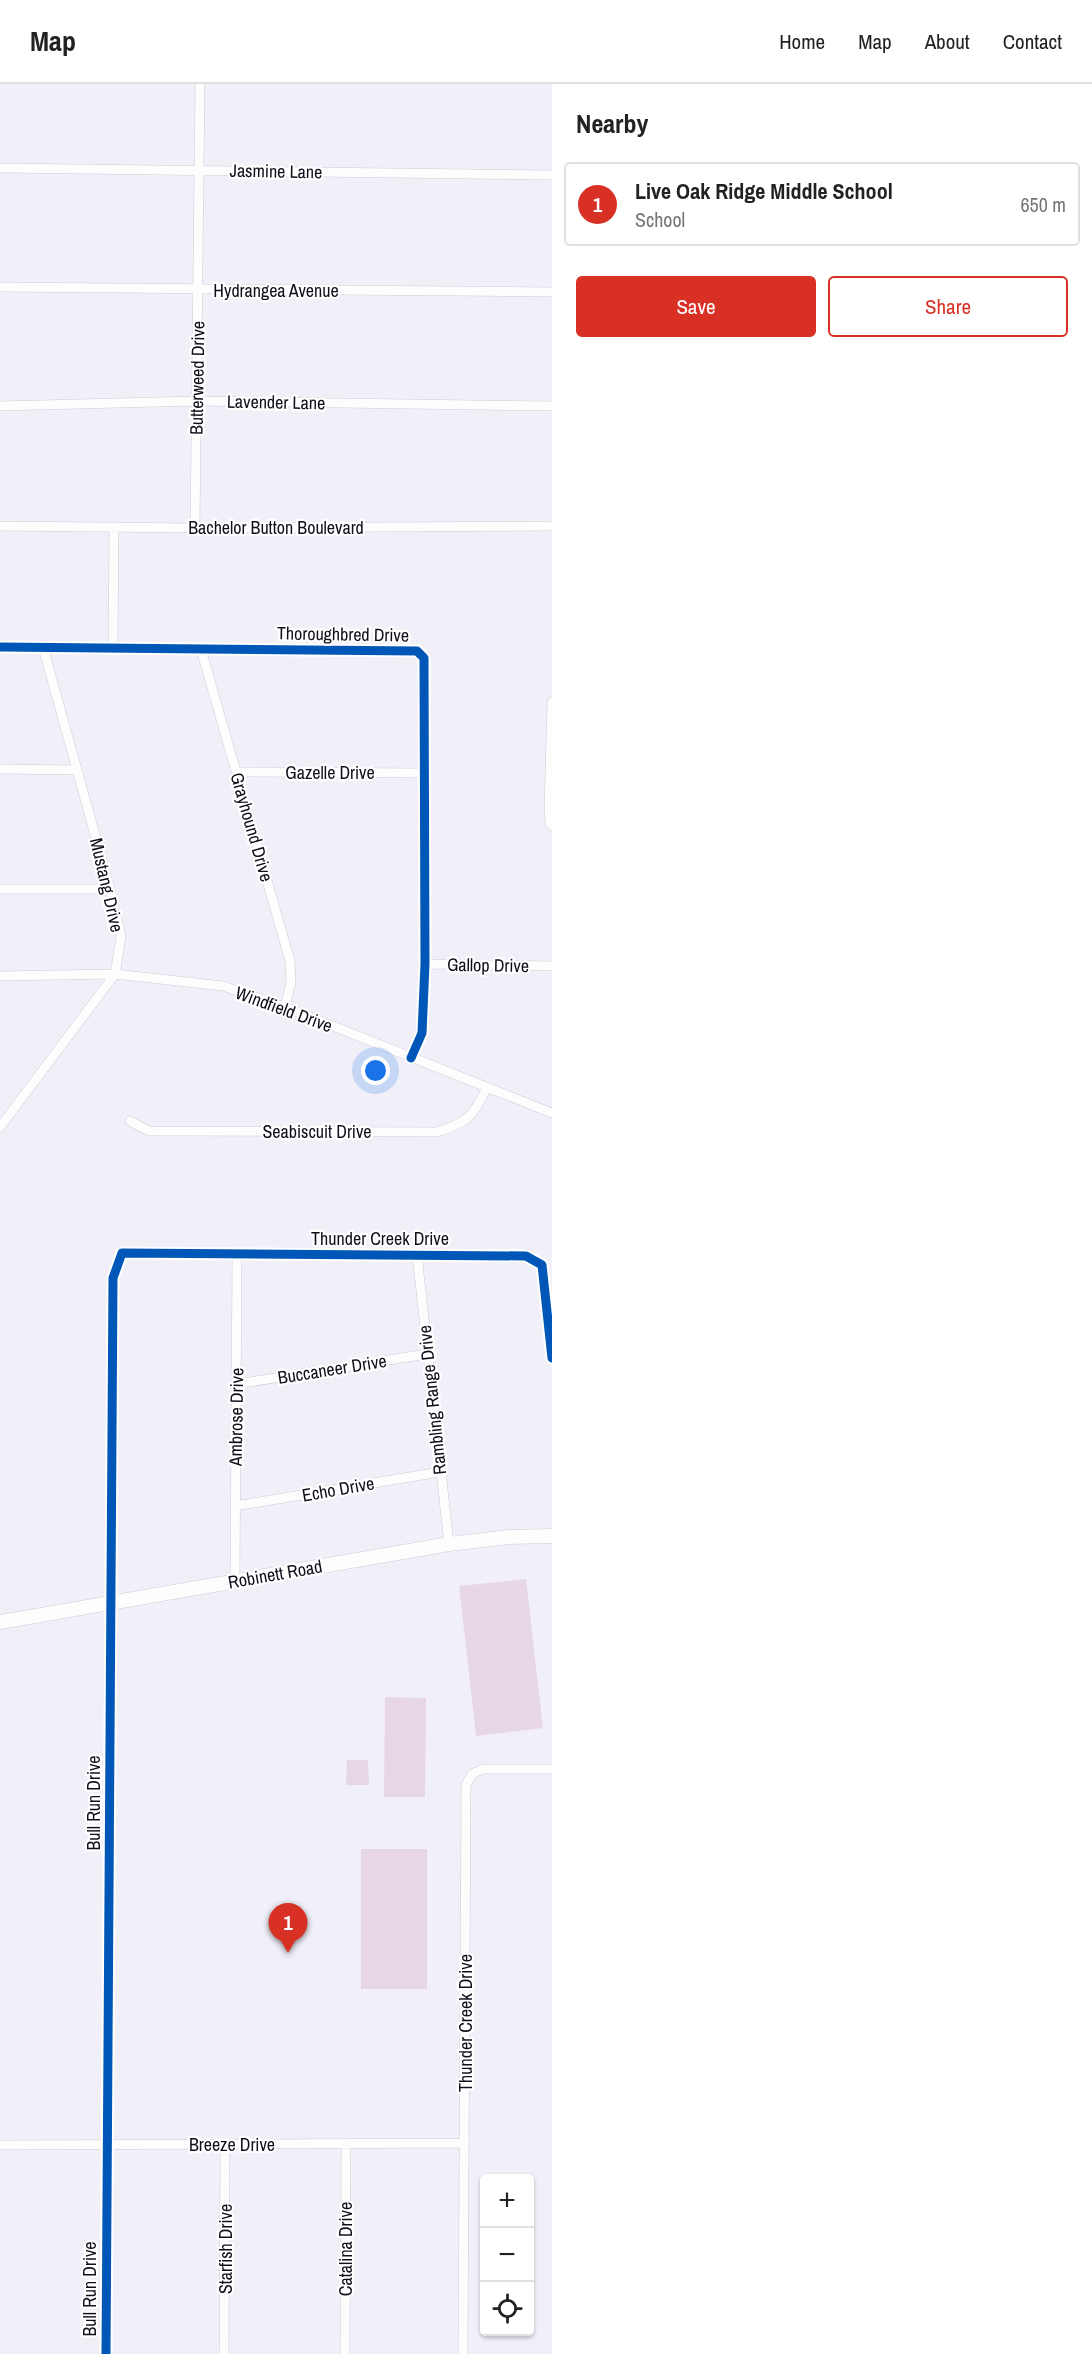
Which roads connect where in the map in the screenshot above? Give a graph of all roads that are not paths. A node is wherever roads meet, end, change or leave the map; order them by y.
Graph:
1 (200, 84) edge
2 (0, 168) edge
3 (199, 170) junction
4 (552, 175) edge
5 (0, 287) edge
6 (198, 290) junction
7 (552, 292) edge
8 (197, 402) junction
9 (0, 406) edge
10 (552, 406) edge
11 (0, 526) edge
12 (552, 526) edge
13 (114, 527) junction
14 (195, 528) junction
15 (0, 647) edge
16 (43, 647) junction
17 (113, 648) junction
18 (201, 649) junction
19 (552, 702) edge
20 (0, 769) edge
21 (77, 770) junction
22 (237, 772) junction
23 (424, 773) junction
24 (552, 826) edge
25 (0, 889) edge
26 (110, 889) junction
27 (425, 964) junction
28 (552, 966) edge
29 (115, 974) junction
30 (0, 976) edge
31 (285, 1007) junction
32 (411, 1058) junction
33 (487, 1088) junction
34 (552, 1113) edge
35 (130, 1121) dead end
36 (0, 1127) edge
37 (122, 1253) joint
38 (237, 1254) junction
39 (417, 1255) junction
40 (427, 1354) junction
41 (552, 1358) edge
42 (237, 1384) junction
43 (440, 1472) junction
44 (235, 1506) junction
45 (552, 1536) edge
46 (449, 1544) junction
47 (235, 1581) junction
48 (111, 1603) junction
49 (0, 1622) edge
50 (552, 1769) edge
51 (465, 2143) junction
52 (225, 2144) junction
53 (0, 2145) edge
54 (107, 2145) junction
55 (346, 2145) junction
56 (106, 2354) edge
57 (224, 2354) edge
58 (345, 2354) edge
59 (463, 2354) edge

1 - 3 street, Butterweed Drive
2 - 3 street, Jasmine Lane
3 - 4 street, Jasmine Lane
3 - 6 street, Butterweed Drive
5 - 6 street, Hydrangea Avenue
6 - 7 street, Hydrangea Avenue
6 - 8 street, Butterweed Drive
8 - 9 street, Lavender Lane
8 - 10 street, Lavender Lane
8 - 14 street, Butterweed Drive
11 - 13 street, Bachelor Button Boulevard
12 - 14 street, Bachelor Button Boulevard
13 - 14 street, Bachelor Button Boulevard
13 - 17 street
15 - 16 street, Thoroughbred Drive
16 - 17 street, Thoroughbred Drive
16 - 21 street, Mustang Drive
17 - 18 street, Thoroughbred Drive
18 - 22 street, Grayhound Drive
18 - 23 street, Thoroughbred Drive
19 - 24 street
20 - 21 street
21 - 26 street, Mustang Drive
22 - 23 street, Gazelle Drive
22 - 31 street, Grayhound Drive
23 - 27 street, Thoroughbred Drive
25 - 26 street
26 - 29 street, Mustang Drive
27 - 28 street, Gallop Drive
27 - 32 street, Thoroughbred Drive
29 - 30 street, Windfield Drive
29 - 31 street, Windfield Drive
29 - 36 street, Mustang Drive
31 - 32 street, Windfield Drive
32 - 33 street, Windfield Drive
33 - 34 street, Windfield Drive
33 - 35 street, Seabiscuit Drive
37 - 38 street, Thunder Creek Drive
37 - 48 street, Bull Run Drive
38 - 39 street, Thunder Creek Drive
38 - 42 street, Ambrose Drive
39 - 40 street, Rambling Range Drive
39 - 41 street, Thunder Creek Drive
40 - 42 street, Buccaneer Drive
40 - 43 street, Rambling Range Drive
42 - 44 street, Ambrose Drive
43 - 44 street, Echo Drive
43 - 46 street, Rambling Range Drive
44 - 47 street, Ambrose Drive
45 - 46 street, Robinett Road
46 - 47 street, Robinett Road
47 - 48 street, Robinett Road
48 - 49 street, Robinett Road
48 - 54 street, Bull Run Drive
50 - 51 street, Thunder Creek Drive
51 - 55 street, Breeze Drive
51 - 59 street, Thunder Creek Drive
52 - 54 street, Breeze Drive
52 - 55 street, Breeze Drive
52 - 57 street, Starfish Drive
53 - 54 street, Breeze Drive
54 - 56 street, Bull Run Drive
55 - 58 street, Catalina Drive

